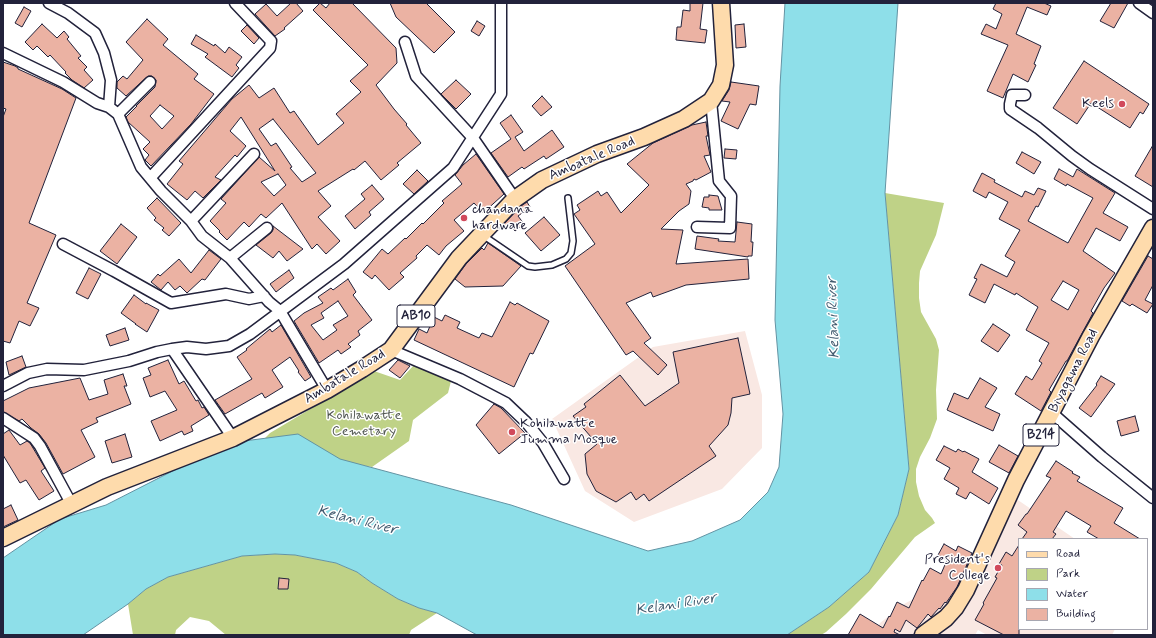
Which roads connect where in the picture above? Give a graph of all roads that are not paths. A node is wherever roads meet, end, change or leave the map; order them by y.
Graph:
1 (49, 3) edge
2 (235, 3) edge
3 (501, 3) edge
4 (721, 3) edge
5 (1139, 3) edge
6 (1153, 13) edge
7 (405, 42) dead end
8 (3, 53) edge
9 (150, 82) dead end
10 (1025, 95) dead end
11 (711, 101) junction
12 (109, 107) junction
13 (118, 114) junction
14 (473, 138) junction
15 (254, 154) dead end
16 (150, 177) junction
17 (568, 198) dead end
18 (516, 199) junction
19 (1153, 209) edge
20 (191, 221) junction
21 (697, 227) dead end
22 (267, 228) dead end
23 (481, 235) junction
24 (1151, 238) edge
25 (63, 244) dead end
26 (230, 258) junction
27 (264, 296) junction
28 (280, 311) junction
29 (172, 349) junction
30 (391, 350) junction
31 (3, 386) edge
32 (327, 390) junction
33 (1052, 413) junction
34 (3, 418) edge
35 (233, 438) junction
36 (564, 479) dead end
37 (1153, 498) edge
38 (72, 505) junction
39 (3, 538) edge
40 (928, 633) edge

1 - 12 street
2 - 16 street
3 - 14 street
4 - 11 main road, Ambatale Road / AB10
5 - 6 street
7 - 14 street
8 - 12 street
9 - 13 street
10 - 19 street
11 - 18 main road, Ambatale Road / AB10
11 - 21 street
12 - 13 street
13 - 16 street
14 - 18 street
14 - 28 street
15 - 20 street
16 - 20 street
17 - 23 lane
18 - 23 main road, Ambatale Road / AB10
20 - 26 street
22 - 26 street
23 - 30 main road, Ambatale Road / AB10
24 - 33 main road, Biyagama Road / B214
25 - 27 street
26 - 27 street
27 - 28 street
28 - 29 street
28 - 32 street
29 - 31 street
29 - 35 street
30 - 32 main road, Ambatale Road / AB10
30 - 36 street
32 - 35 main road, Ambatale Road / AB10
33 - 37 street
33 - 40 main road, Biyagama Road / B214
34 - 38 street
35 - 38 main road, Ambatale Road / AB10
38 - 39 main road, Ambatale Road / AB10

